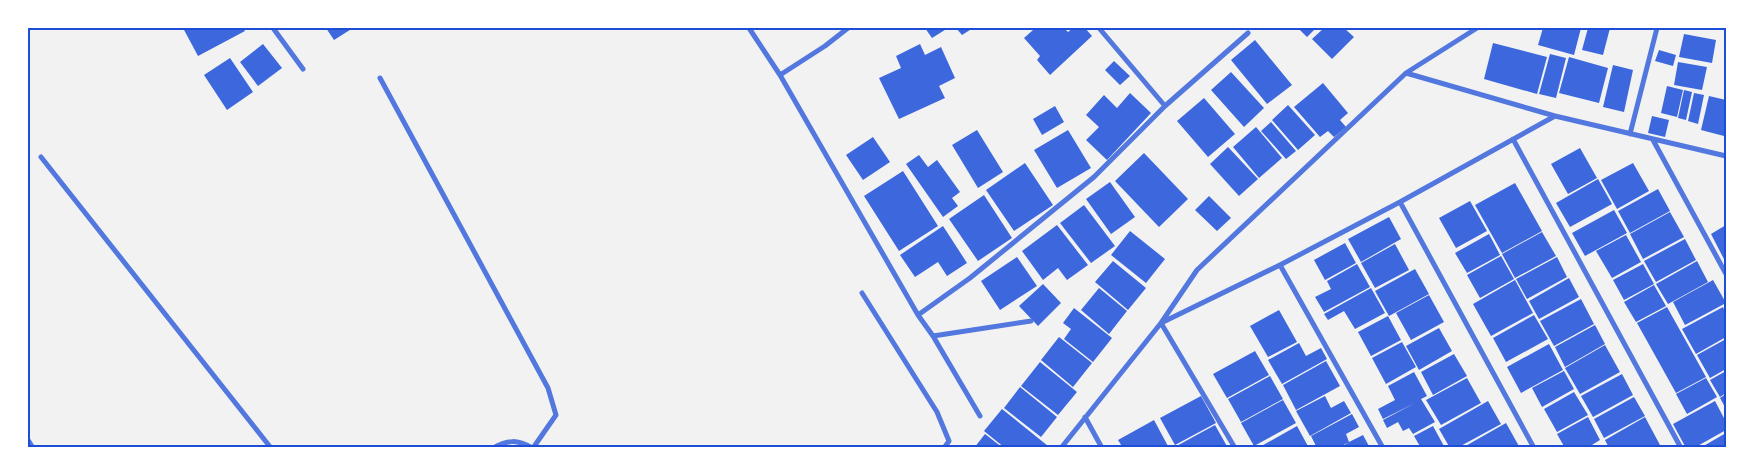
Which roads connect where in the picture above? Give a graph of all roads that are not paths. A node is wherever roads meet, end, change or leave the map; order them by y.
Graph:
1 (273, 28) edge
2 (749, 28) edge
3 (848, 28) edge
4 (1099, 28) edge
5 (1477, 28) edge
6 (1657, 28) edge
7 (1248, 33) dead end
8 (303, 69) dead end
9 (1406, 72) junction
10 (780, 75) junction
11 (380, 78) dead end
12 (1165, 106) junction
13 (1555, 116) junction
14 (1630, 134) junction
15 (1513, 139) junction
16 (1653, 140) junction
17 (1726, 156) edge
18 (41, 157) dead end
19 (1400, 202) junction
20 (1280, 265) junction
21 (1726, 274) edge
22 (862, 293) dead end
23 (918, 315) junction
24 (1031, 321) dead end
25 (1161, 323) junction
26 (933, 336) junction
27 (980, 416) dead end
28 (1085, 417) junction
29 (28, 440) edge
30 (33, 448) edge
31 (271, 448) edge
32 (493, 448) edge
33 (532, 448) edge
34 (944, 448) edge
35 (1061, 448) edge
36 (1102, 448) edge
37 (1234, 448) edge
38 (1383, 448) edge
39 (1534, 448) edge
40 (1681, 448) edge

1 - 8 street
2 - 10 street
3 - 10 street
4 - 12 street
5 - 9 street
6 - 14 street
7 - 12 street
9 - 13 street
9 - 25 street
10 - 23 street
11 - 33 street
12 - 23 street
13 - 14 street
13 - 15 street
14 - 16 street
15 - 19 street
15 - 40 street
16 - 17 street
16 - 21 street
18 - 31 street
19 - 20 street
19 - 39 street
20 - 25 street
20 - 38 street
22 - 34 street
23 - 26 street
24 - 26 street
25 - 28 street
25 - 37 street
26 - 27 street
28 - 35 street
28 - 36 street
29 - 30 street
32 - 33 street

